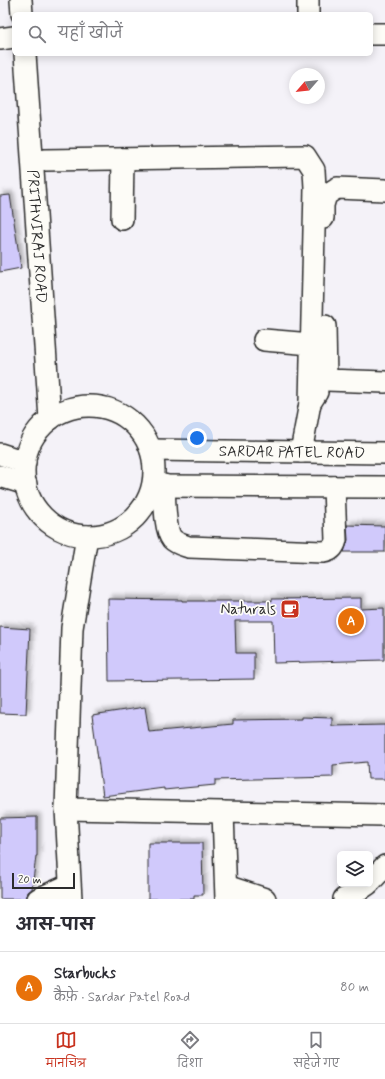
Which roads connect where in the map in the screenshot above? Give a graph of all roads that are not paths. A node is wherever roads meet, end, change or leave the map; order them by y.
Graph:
1 (21, 0) edge
2 (35, 0) edge
3 (308, 0) edge
4 (22, 12) edge
5 (36, 12) edge
6 (308, 12) edge
7 (373, 34) edge
8 (385, 34) edge
9 (12, 37) edge
10 (0, 39) edge
11 (24, 56) edge
12 (39, 56) edge
13 (123, 159) junction
14 (45, 160) junction
15 (385, 190) edge
16 (122, 219) dead end
17 (264, 340) dead end
18 (311, 344) junction
19 (326, 380) junction
20 (385, 382) edge
21 (310, 403) junction
22 (58, 414) junction
23 (151, 450) junction
24 (301, 452) junction
25 (385, 453) edge
26 (0, 454) edge
27 (25, 462) junction
28 (0, 476) edge
29 (26, 484) junction
30 (158, 486) junction
31 (334, 486) junction
32 (385, 487) edge
33 (87, 536) junction
34 (66, 809) junction
35 (223, 812) junction
36 (385, 816) edge
37 (385, 866) edge
38 (373, 879) edge
39 (363, 887) edge
40 (70, 892) edge
41 (226, 892) edge
42 (38, 899) edge
43 (265, 899) edge
44 (344, 899) edge

1 - 4 street
2 - 5 street
3 - 6 street
7 - 8 street
9 - 10 street
11 - 22 street, PRITHVIRAJ ROAD
12 - 14 street, PRITHVIRAJ ROAD
13 - 14 street
13 - 16 street
13 - 18 street
14 - 22 street, PRITHVIRAJ ROAD
15 - 19 street
17 - 18 street
18 - 21 street
19 - 20 street
19 - 21 street
21 - 24 street
22 - 23 street
22 - 27 street
23 - 24 street, SARDAR PATEL ROAD
23 - 30 street
24 - 25 street, SARDAR PATEL ROAD
26 - 27 street
27 - 29 street
28 - 29 street
29 - 33 street
30 - 31 street
30 - 31 street
30 - 33 street
31 - 32 street
33 - 34 street
34 - 35 street
34 - 40 street
35 - 36 street
35 - 41 street
37 - 38 street
39 - 44 street
40 - 42 street
41 - 43 street

